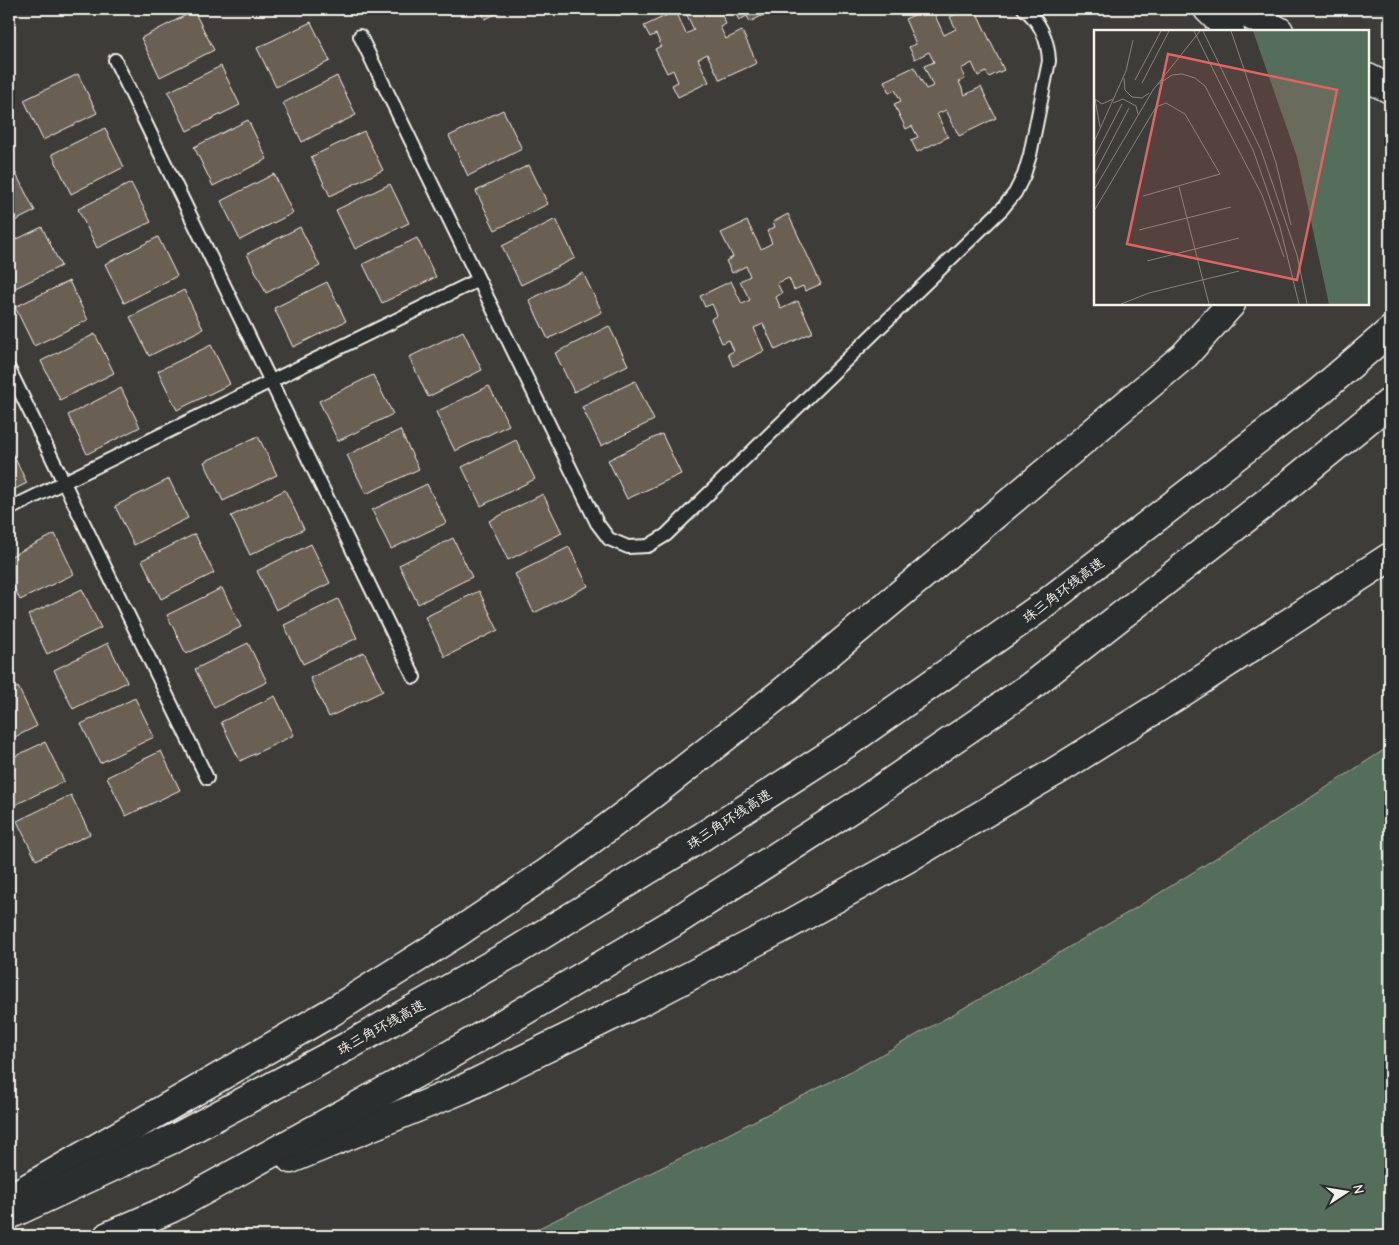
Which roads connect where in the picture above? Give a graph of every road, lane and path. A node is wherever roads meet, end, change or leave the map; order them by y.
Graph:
1 (1024, 9) edge
2 (1208, 9) edge
3 (1239, 9) edge
4 (1229, 30) edge
5 (1277, 30) edge
6 (360, 36) dead end
7 (115, 60) dead end
8 (1369, 78) edge
9 (1390, 89) edge
10 (478, 280) junction
11 (1230, 305) edge
12 (1390, 331) edge
13 (9, 369) edge
14 (271, 381) junction
15 (1390, 402) edge
16 (64, 482) junction
17 (9, 509) edge
18 (1390, 557) edge
19 (414, 677) dead end
20 (207, 778) dead end
21 (9, 1199) edge
22 (172, 1208) junction
23 (9, 1215) edge
24 (108, 1236) edge

1 - 10 lane
2 - 4 main road
3 - 5 main road
6 - 10 lane
7 - 14 lane
8 - 9 main road
10 - 14 lane
11 - 21 main road
12 - 23 main road, 珠三角环线高速
13 - 16 lane
14 - 16 lane
14 - 19 lane
15 - 22 main road
16 - 17 lane
16 - 20 lane
18 - 22 main road
22 - 24 main road

